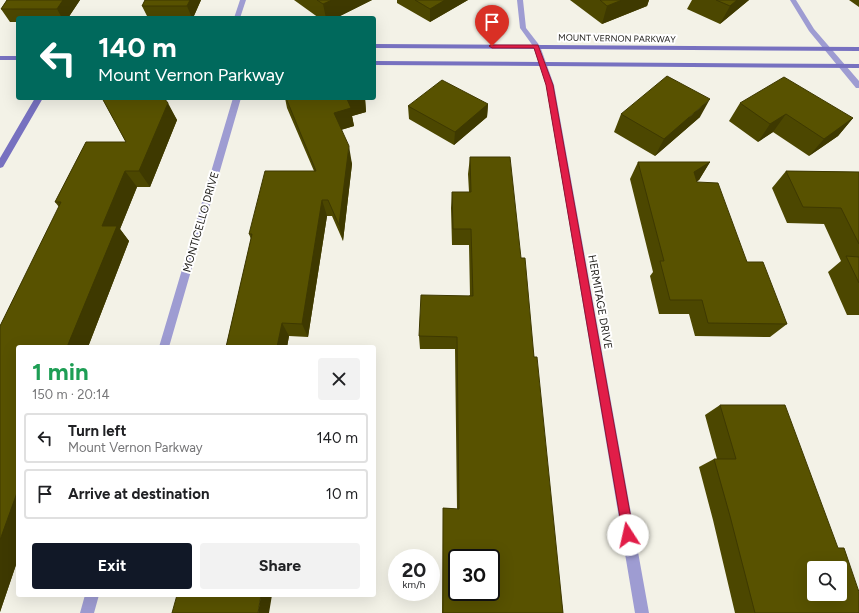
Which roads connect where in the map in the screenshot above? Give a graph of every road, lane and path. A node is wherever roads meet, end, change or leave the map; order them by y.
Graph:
1 (243, 0) edge
2 (520, 0) edge
3 (793, 0) edge
4 (238, 16) edge
5 (376, 46) edge
6 (536, 46) junction
7 (829, 49) junction
8 (859, 49) edge
9 (0, 58) edge
10 (16, 58) edge
11 (376, 63) edge
12 (543, 64) junction
13 (843, 66) junction
14 (859, 66) edge
15 (859, 86) edge
16 (38, 100) edge
17 (236, 100) edge
18 (0, 165) edge
19 (165, 345) edge
20 (91, 597) edge
21 (87, 613) edge
22 (642, 613) edge

1 - 4 street
2 - 6 street, HERMITAGE DRIVE
3 - 7 street
5 - 6 street, MOUNT VERNON PARKWAY
6 - 7 street, MOUNT VERNON PARKWAY
6 - 12 street, HERMITAGE DRIVE
7 - 8 street, MOUNT VERNON PARKWAY
7 - 13 street
9 - 10 street
11 - 12 street
12 - 13 street
12 - 22 street, HERMITAGE DRIVE
13 - 14 street
13 - 15 street
16 - 18 street
17 - 19 street, MONTICELLO DRIVE
20 - 21 street

